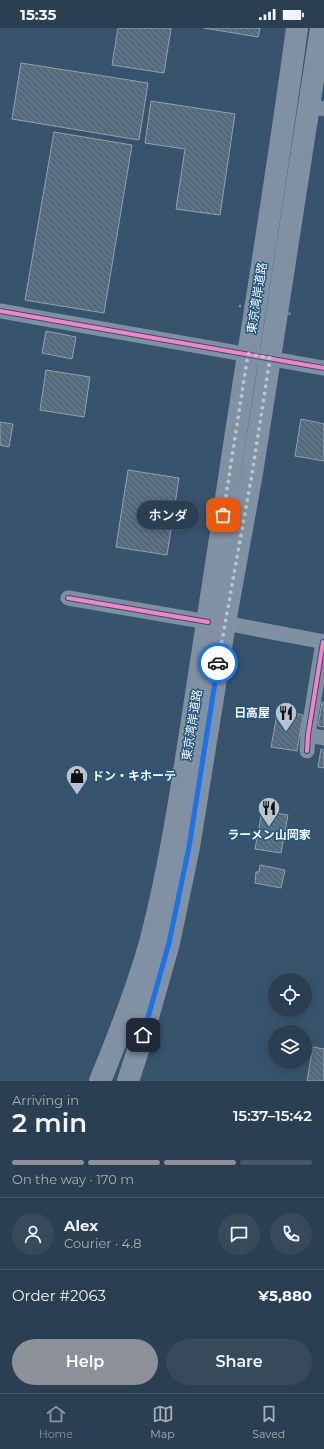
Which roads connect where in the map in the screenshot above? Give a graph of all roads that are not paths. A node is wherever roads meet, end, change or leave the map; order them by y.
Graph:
1 (297, 28) edge
2 (321, 28) edge
3 (316, 108) edge
4 (0, 311) edge
5 (248, 354) junction
6 (270, 358) junction
7 (324, 368) edge
8 (68, 598) dead end
9 (216, 622) junction
10 (323, 642) edge
11 (308, 735) junction
12 (324, 738) edge
13 (307, 751) dead end
14 (100, 1081) edge
15 (128, 1081) edge

1 - 5 highway, 東京湾岸道路
2 - 3 highway, 東京湾岸道路
3 - 6 highway, 東京湾岸道路
4 - 5 street
5 - 6 street
5 - 9 highway, 東京湾岸道路
6 - 7 street
6 - 9 highway, 東京湾岸道路
8 - 9 street
9 - 10 street
9 - 14 highway, 東京湾岸道路
9 - 15 highway, 東京湾岸道路
10 - 11 street
11 - 12 street
11 - 13 street

